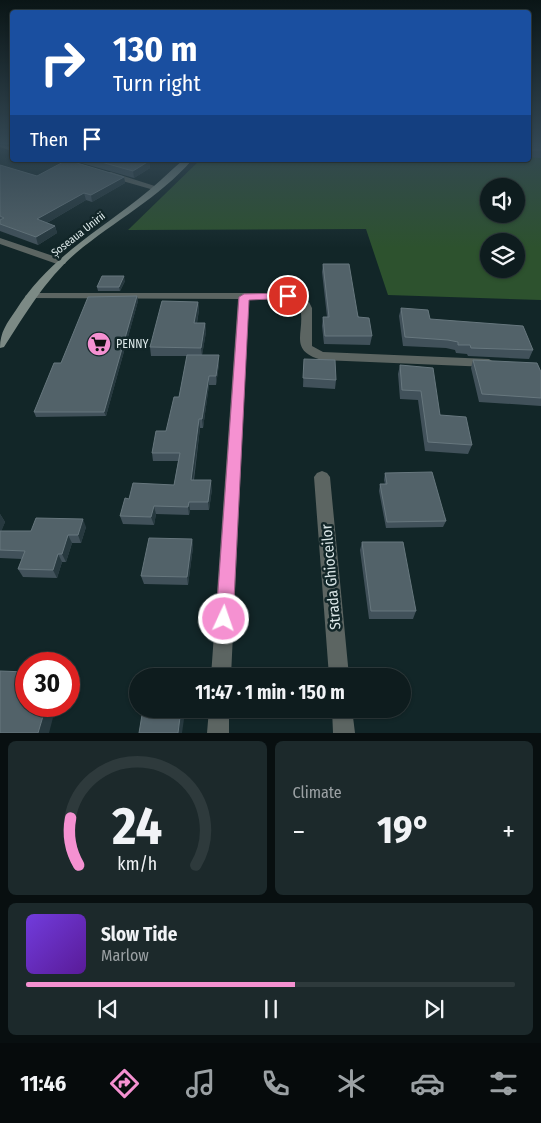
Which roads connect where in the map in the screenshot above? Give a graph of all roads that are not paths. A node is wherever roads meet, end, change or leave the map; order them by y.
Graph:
1 (125, 179) edge
2 (167, 179) edge
3 (157, 188) junction
4 (0, 241) edge
5 (61, 262) junction
6 (30, 296) junction
7 (244, 297) junction
8 (1, 339) edge
9 (503, 364) edge
10 (322, 477) dead end
11 (221, 668) edge
12 (338, 668) edge
13 (219, 718) edge
14 (343, 718) edge
15 (218, 733) edge
16 (344, 733) edge

1 - 3 street
2 - 3 main road, Șoseaua Unirii
3 - 5 main road, Șoseaua Unirii
4 - 5 street
5 - 6 main road, Șoseaua Unirii
6 - 7 street
6 - 8 main road, Șoseaua Unirii
7 - 9 street
7 - 11 street
10 - 12 street, Strada Ghioceilor
13 - 15 street
14 - 16 street

